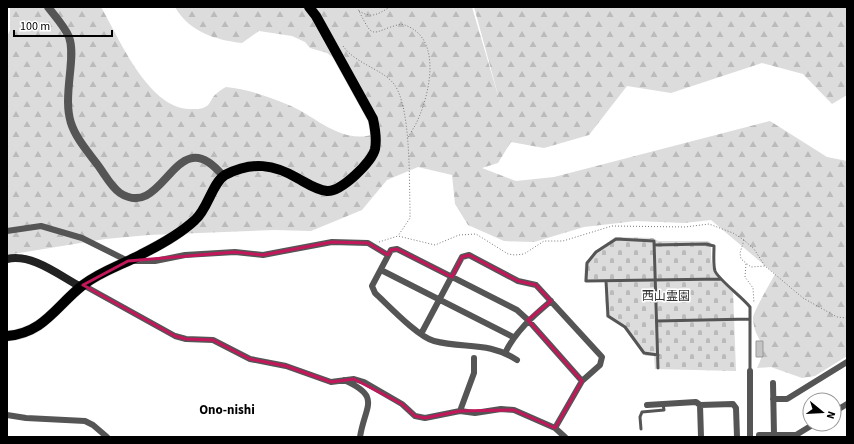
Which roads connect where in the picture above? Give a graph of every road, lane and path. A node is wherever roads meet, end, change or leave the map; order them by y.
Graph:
1 (48, 7) edge
2 (309, 7) edge
3 (357, 7) edge
4 (390, 7) edge
5 (359, 11) junction
6 (340, 43) dead end
7 (407, 139) junction
8 (223, 176) junction
9 (7, 231) edge
10 (398, 236) junction
11 (744, 240) junction
12 (368, 243) junction
13 (654, 245) junction
14 (388, 255) junction
15 (7, 258) edge
16 (128, 261) junction
17 (746, 264) junction
18 (765, 266) junction
19 (381, 270) junction
20 (452, 277) junction
21 (721, 279) junction
22 (606, 281) junction
23 (656, 281) junction
24 (82, 286) junction
25 (440, 301) junction
26 (551, 301) junction
27 (752, 313) junction
28 (847, 318) edge
29 (750, 319) junction
30 (528, 320) junction
31 (657, 321) junction
32 (8, 334) edge
33 (421, 334) junction
34 (513, 337) junction
35 (506, 353) junction
36 (658, 355) junction
37 (474, 358) dead end
38 (517, 360) dead end
39 (847, 362) edge
40 (658, 368) dead end
41 (750, 371) joint
42 (342, 379) junction
43 (582, 381) junction
44 (773, 382) dead end
45 (773, 399) junction
46 (663, 404) junction
47 (647, 405) dead end
48 (700, 405) junction
49 (460, 411) junction
50 (7, 415) edge
51 (555, 428) junction
52 (641, 429) dead end
53 (774, 435) junction
54 (564, 436) edge
55 (796, 436) edge
56 (107, 437) edge
57 (360, 437) edge
58 (701, 437) edge
59 (737, 437) edge
60 (750, 437) edge
61 (759, 437) edge

1 - 8 street
2 - 8 main road
3 - 5 path
4 - 5 path
5 - 7 path
6 - 7 path
7 - 10 path
8 - 16 main road
9 - 16 street
10 - 11 path
10 - 12 path
11 - 17 path
11 - 18 path
12 - 14 street
12 - 16 street
13 - 21 lane
13 - 22 lane
13 - 23 lane
14 - 19 street
14 - 20 street
15 - 24 main road
16 - 24 main road
17 - 18 path
17 - 27 path
18 - 28 path
19 - 25 street
19 - 33 street
20 - 25 street
20 - 26 street
20 - 30 street
21 - 23 lane
21 - 27 lane
22 - 23 lane
22 - 36 lane
23 - 31 lane
24 - 32 main road
24 - 42 street
25 - 33 street
25 - 34 street
26 - 30 street
26 - 43 street
27 - 29 lane
29 - 31 lane
29 - 41 lane
30 - 34 street
30 - 43 street
31 - 36 lane
33 - 35 street
34 - 35 street
35 - 38 street
36 - 40 lane
37 - 49 street
39 - 45 street
41 - 60 street
42 - 49 street
42 - 57 street
43 - 51 street
44 - 45 street
45 - 53 street
46 - 47 street
46 - 48 street
46 - 52 lane
48 - 58 street
48 - 59 street
49 - 51 street
50 - 56 street
51 - 54 street
53 - 55 street
53 - 61 street

